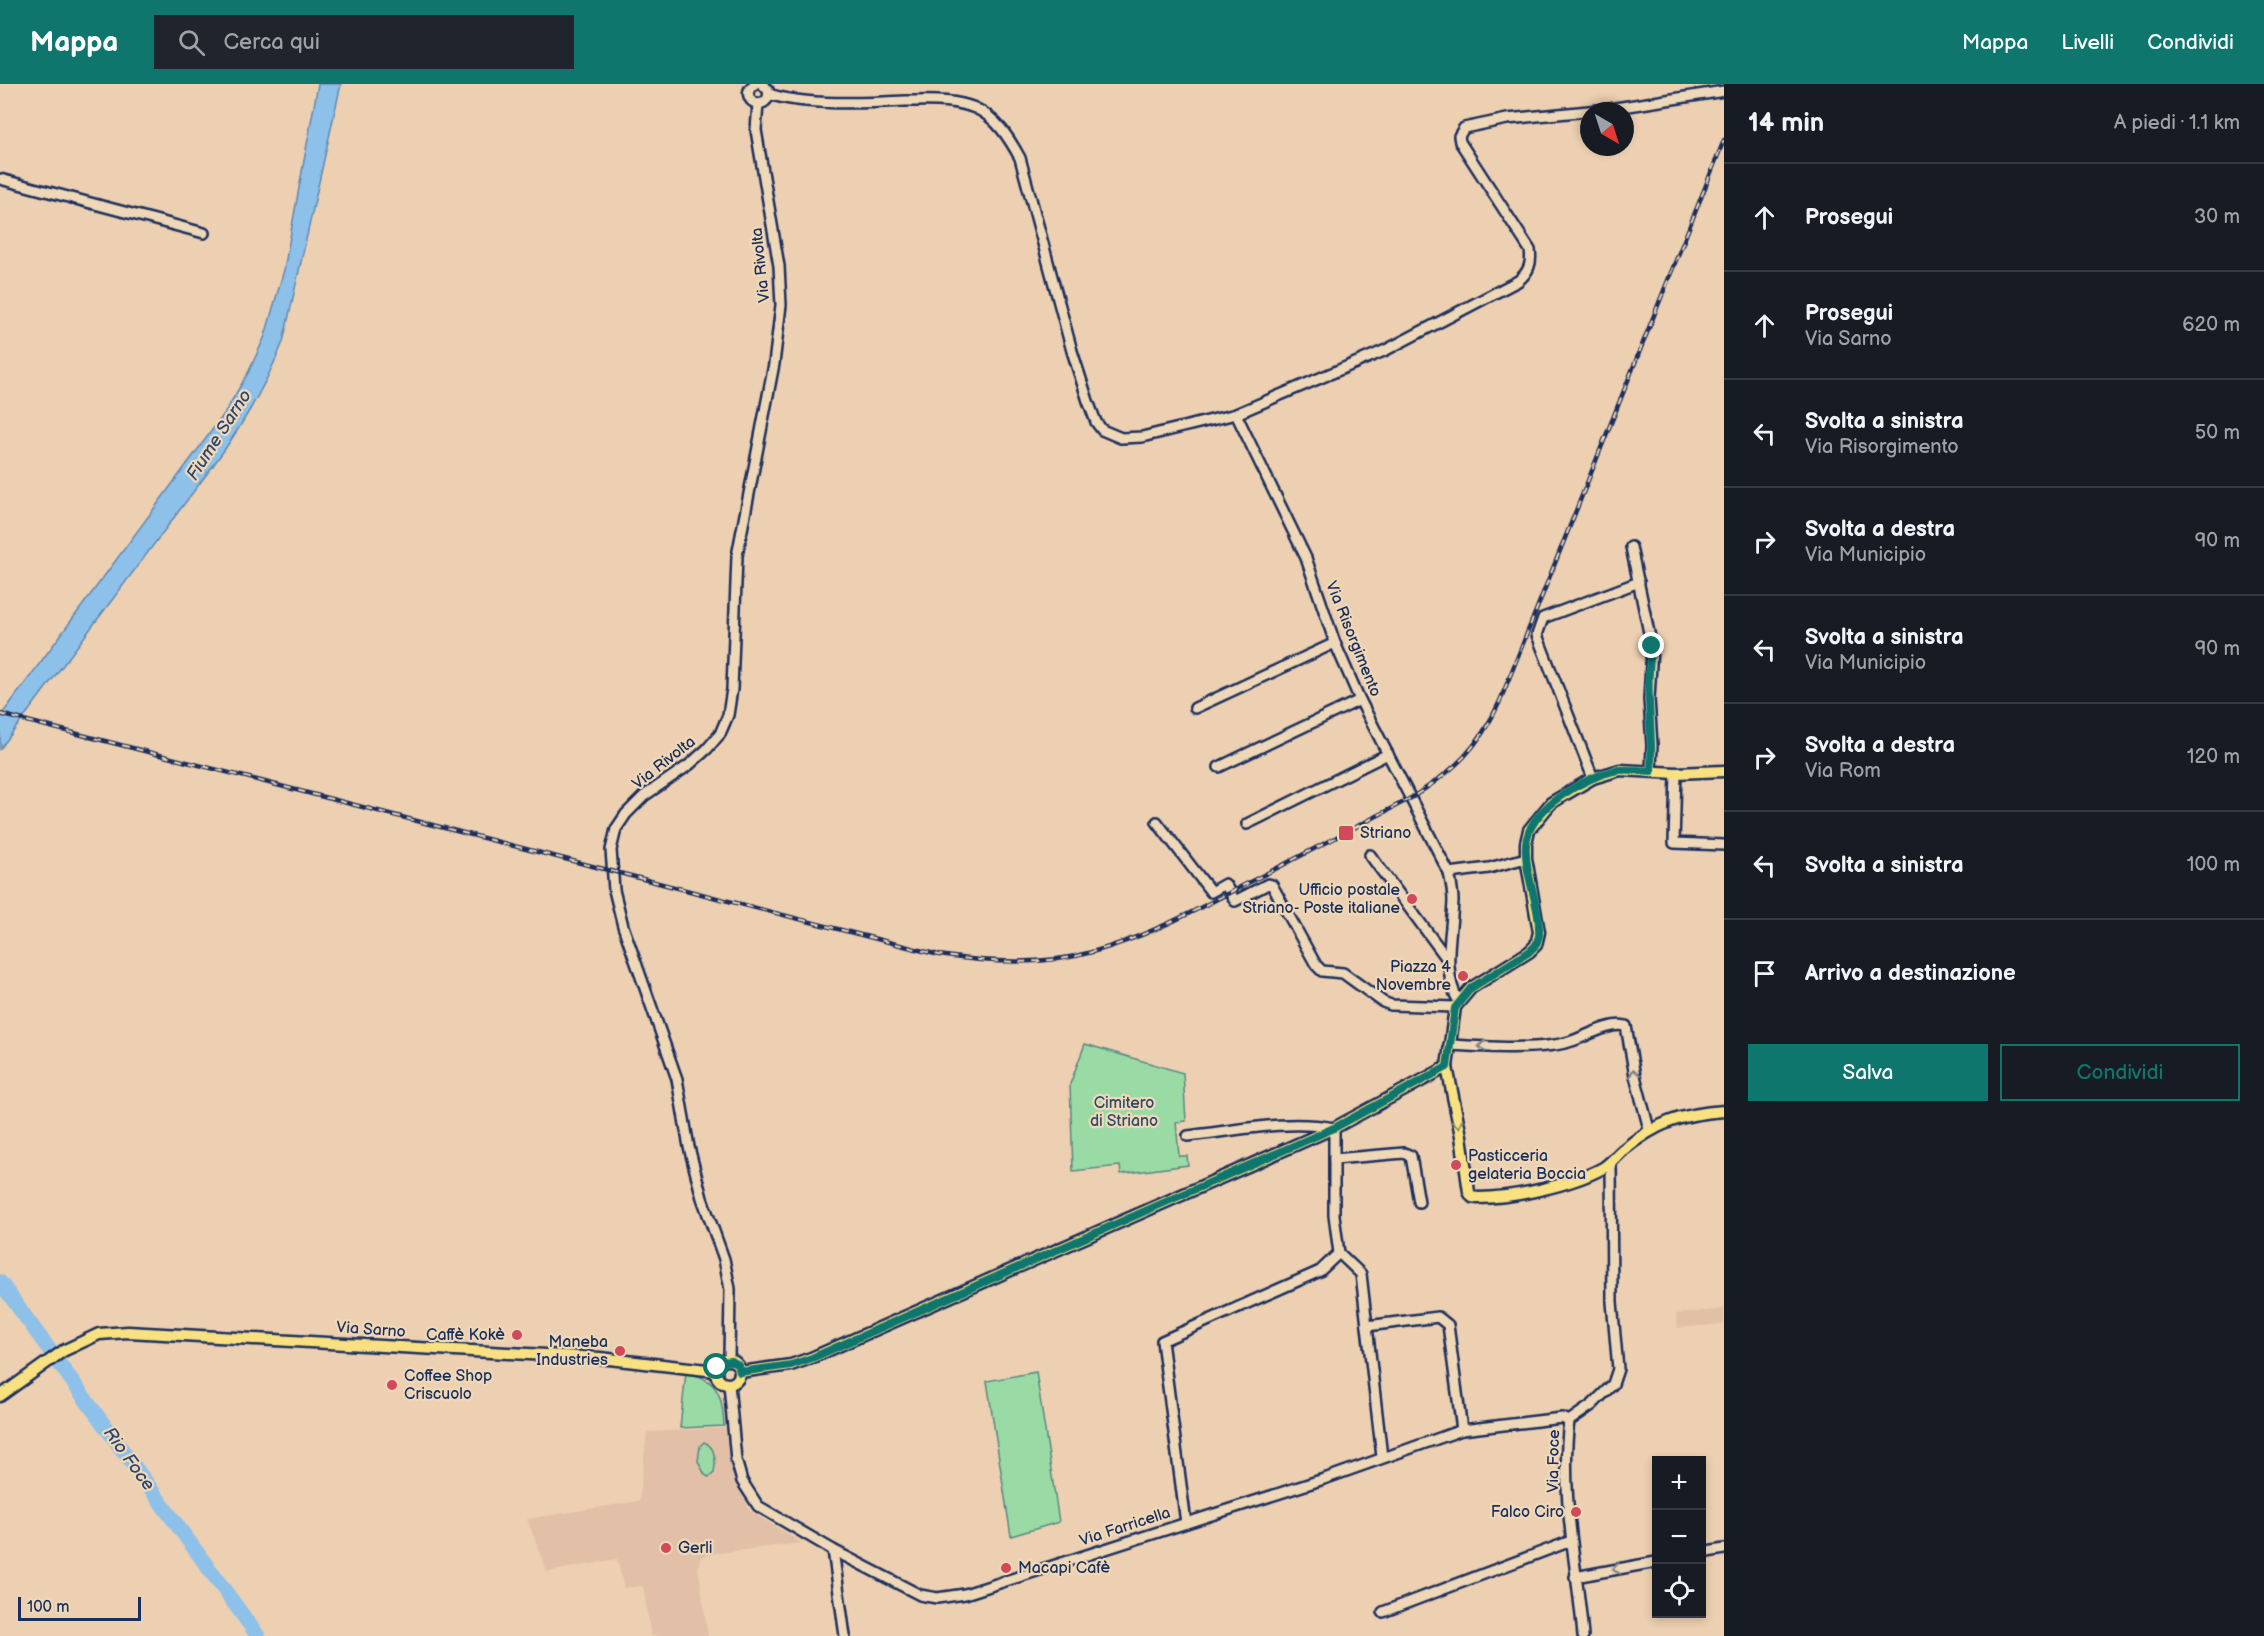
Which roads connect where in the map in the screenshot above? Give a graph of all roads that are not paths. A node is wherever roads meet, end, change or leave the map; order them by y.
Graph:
1 (755, 84) edge
2 (762, 84) edge
3 (1724, 91) edge
4 (768, 94) junction
5 (758, 104) junction
6 (0, 179) edge
7 (204, 233) dead end
8 (1236, 414) junction
9 (1631, 547) dead end
10 (1639, 582) junction
11 (1335, 644) junction
12 (1360, 700) junction
13 (1195, 708) dead end
14 (1388, 754) junction
15 (1219, 767) dead end
16 (1651, 771) junction
17 (1724, 771) edge
18 (1676, 773) junction
19 (1593, 778) junction
20 (1157, 822) dead end
21 (1247, 824) dead end
22 (1724, 845) edge
23 (1370, 855) dead end
24 (1526, 858) junction
25 (1449, 873) junction
26 (1448, 960) junction
27 (1457, 1005) junction
28 (1449, 1046) junction
29 (1447, 1067) junction
30 (1724, 1111) edge
31 (1334, 1128) junction
32 (1649, 1129) junction
33 (1188, 1136) dead end
34 (1334, 1159) junction
35 (1611, 1163) junction
36 (1419, 1202) dead end
37 (1339, 1253) junction
38 (1367, 1326) junction
39 (729, 1360) junction
40 (716, 1371) junction
41 (740, 1372) junction
42 (729, 1384) junction
43 (0, 1396) edge
44 (1569, 1421) junction
45 (1462, 1431) junction
46 (1382, 1457) junction
47 (1186, 1523) junction
48 (1571, 1541) junction
49 (1724, 1549) edge
50 (833, 1550) junction
51 (1706, 1552) edge
52 (1652, 1563) edge
53 (1575, 1577) junction
54 (1383, 1612) dead end
55 (845, 1636) edge
56 (1583, 1636) edge

1 - 5 street, Via Rivolta
2 - 4 street
3 - 8 street
4 - 5 street
4 - 8 street
5 - 39 street, Via Rivolta
6 - 7 street
8 - 11 street, Via Risorgimento
9 - 10 street
10 - 16 street
10 - 19 street
11 - 12 street, Via Risorgimento
11 - 13 street
12 - 14 street, Via Risorgimento
12 - 15 street
14 - 21 street
14 - 25 street, Via Risorgimento
16 - 18 main road
16 - 19 main road
17 - 18 main road
18 - 22 street
19 - 24 main road
20 - 27 street
23 - 26 street
24 - 25 street
24 - 27 main road
25 - 26 street, Via Risorgimento
26 - 27 street, Via Risorgimento
27 - 28 main road, Via Risorgimento
28 - 29 main road, Via Risorgimento
32 -> 28 street
29 - 31 main road
29 -> 35 main road, Via Risorgimento
30 - 32 main road
31 - 33 street
31 - 34 street
31 - 41 main road
32 - 35 main road
34 - 36 street
34 - 37 street
35 - 44 street, Via Foce
37 - 38 street
37 - 47 street
38 - 45 street
38 - 46 street
39 - 40 main road
39 - 41 main road
40 - 42 main road
40 - 43 main road, Via Sarno
41 - 42 main road
42 - 50 street, Via Farricella
44 - 45 street, Via Farricella
44 - 48 street, Via Foce
45 - 46 street, Via Farricella
46 - 47 street, Via Farricella
47 - 50 street, Via Farricella
48 - 53 street, Via Foce
48 - 54 street
49 - 51 street
50 - 55 street
52 -> 53 street
53 - 56 street, Via Foce

